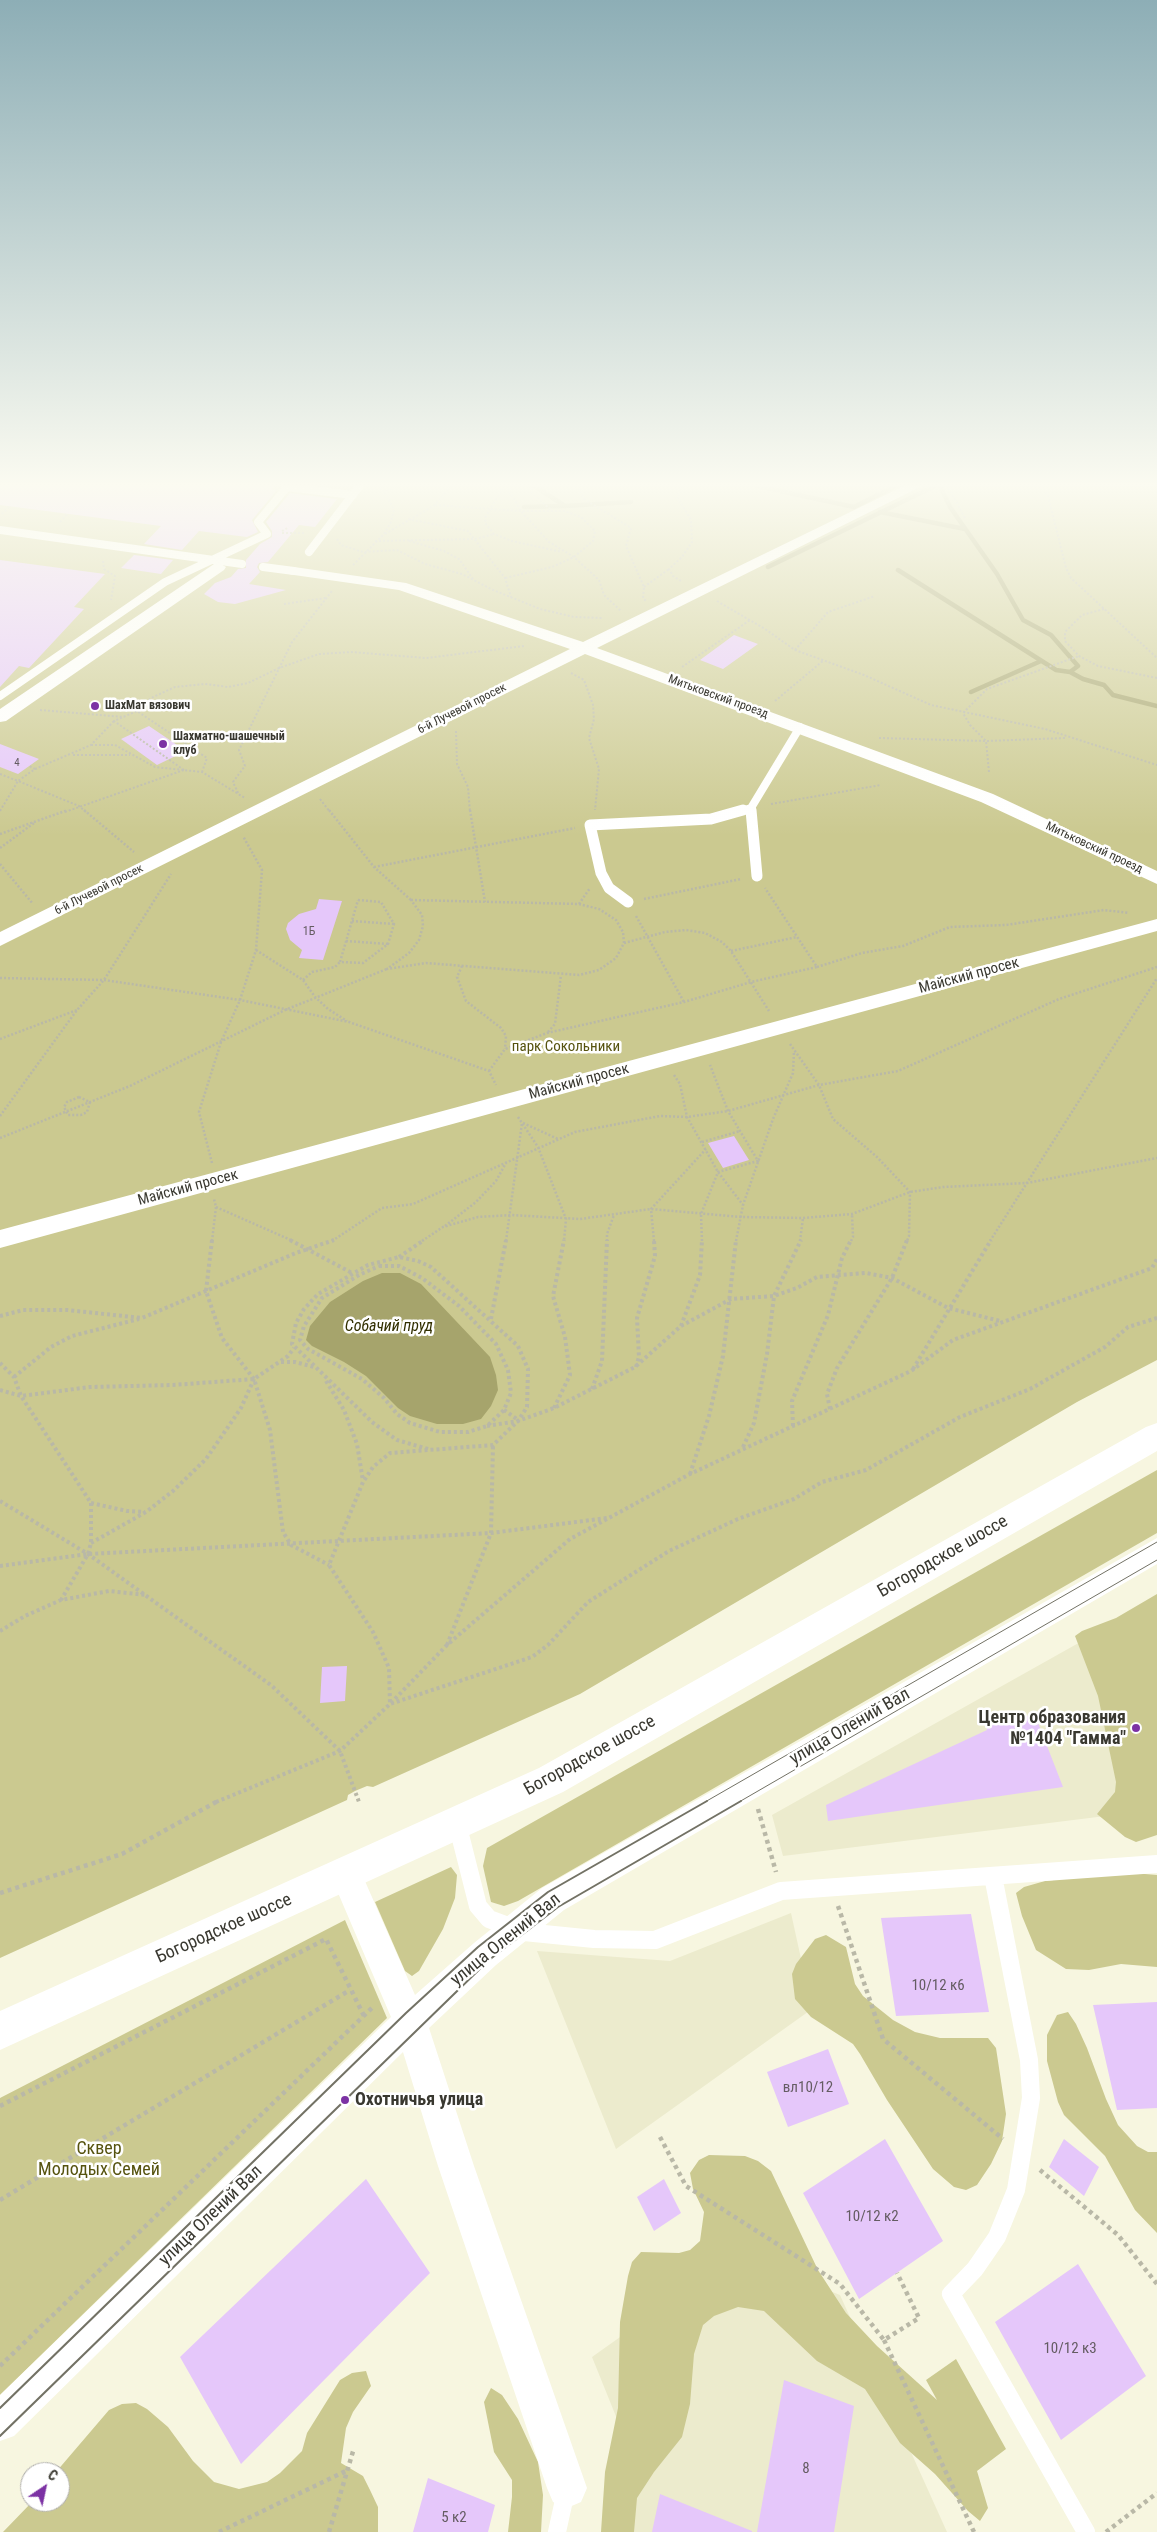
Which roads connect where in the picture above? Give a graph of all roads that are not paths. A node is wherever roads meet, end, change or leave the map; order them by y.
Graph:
1 (140, 599) edge
2 (167, 599) edge
3 (440, 599) edge
4 (684, 599) edge
5 (584, 648) junction
6 (0, 696) edge
7 (0, 717) edge
8 (800, 727) junction
9 (751, 808) junction
10 (757, 876) road end
11 (1157, 878) edge
12 (628, 902) road end
13 (1157, 925) edge
14 (0, 940) edge
15 (0, 1239) edge
16 (1157, 1436) edge
17 (1157, 1550) edge
18 (458, 1823) junction
19 (1157, 1864) edge
20 (346, 1874) junction
21 (993, 1876) junction
22 (514, 1930) junction
23 (410, 2022) junction
24 (0, 2031) edge
25 (0, 2422) edge
26 (567, 2488) joint
27 (557, 2532) edge
28 (1086, 2532) edge

1 - 6 lane
2 - 7 street
3 - 5 street, Митьковский проезд
4 - 5 street, 6-й Лучевой просек
5 - 8 street, Митьковский проезд
5 - 14 street, 6-й Лучевой просек
8 - 9 lane
8 - 11 street, Митьковский проезд
9 - 10 lane
9 - 12 lane
13 - 15 street, Майский просек
16 - 18 main road, Богородское шоссе
17 - 22 street, улица Олений Вал
18 - 20 main road, Богородское шоссе
18 - 22 lane
19 - 21 lane
20 - 23 street
20 - 24 main road, Богородское шоссе
21 - 22 lane
21 - 28 lane
22 - 23 street, улица Олений Вал
23 - 25 street, улица Олений Вал
23 - 26 street
26 - 27 lane

